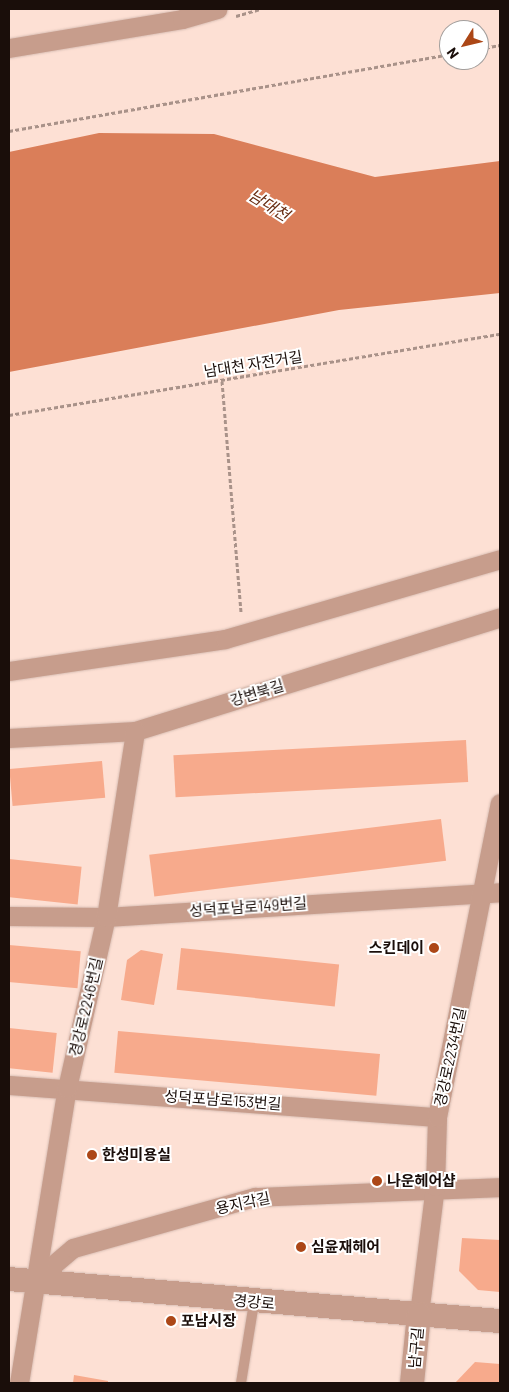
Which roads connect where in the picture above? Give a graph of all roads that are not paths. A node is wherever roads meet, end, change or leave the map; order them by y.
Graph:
1 (218, 9) edge
2 (9, 48) edge
3 (500, 559) edge
4 (500, 617) edge
5 (9, 671) edge
6 (135, 731) junction
7 (9, 738) edge
8 (500, 804) edge
9 (493, 891) edge
10 (9, 916) edge
11 (106, 917) junction
12 (9, 1085) edge
13 (67, 1088) junction
14 (437, 1117) junction
15 (435, 1186) junction
16 (500, 1187) edge
17 (9, 1279) edge
18 (33, 1282) junction
19 (254, 1303) junction
20 (419, 1314) junction
21 (500, 1321) edge
22 (19, 1383) edge
23 (240, 1383) edge
24 (412, 1383) edge

1 - 2 street
3 - 5 street
4 - 6 street, 강변북길
6 - 7 street, 강변북길
6 - 11 street, 경강로2246번길
8 - 9 street, 경강로2234번길
9 - 11 street, 성덕포남로149번길
9 - 14 street, 경강로2234번길
10 - 11 street, 성덕포남로149번길
11 - 13 street, 경강로2246번길
12 - 13 street, 성덕포남로153번길
13 - 14 street, 성덕포남로153번길
13 - 18 street, 경강로2246번길
14 - 15 street, 경강로2234번길
15 - 16 street, 용지각길
15 - 18 street, 용지각길
15 - 20 street, 경강로2234번길
17 - 18 street, 경강로
18 - 19 street, 경강로
18 - 22 street, 경강로2246번길
19 - 20 street, 경강로
19 - 23 lane
20 - 21 street, 경강로
20 - 24 street, 남구길

